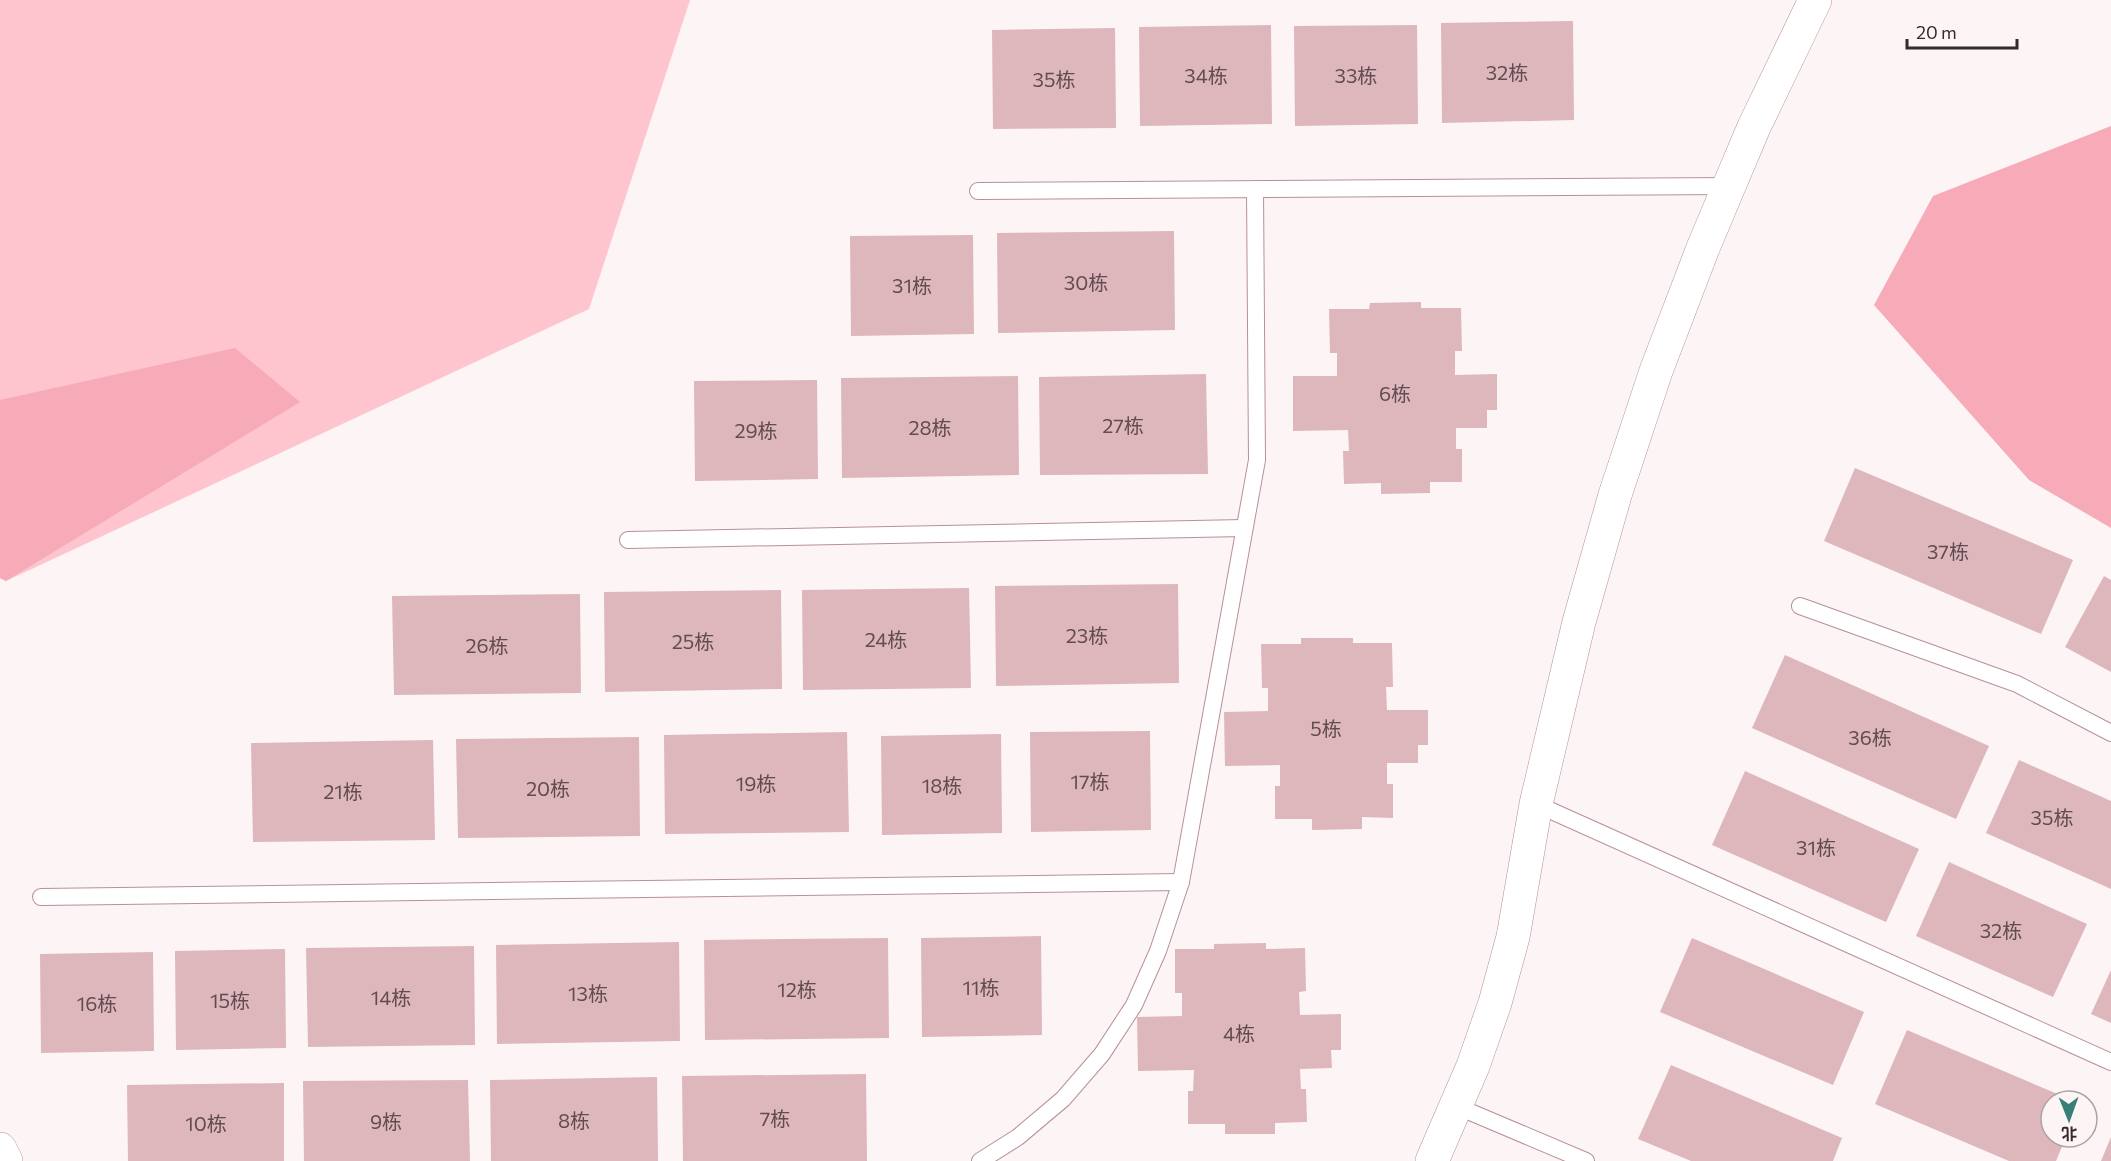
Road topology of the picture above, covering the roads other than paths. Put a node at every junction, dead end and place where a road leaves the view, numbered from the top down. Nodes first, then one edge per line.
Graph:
1 (1815, 0) edge
2 (1729, 186) junction
3 (1255, 189) junction
4 (978, 191) dead end
5 (1244, 528) junction
6 (628, 540) dead end
7 (1800, 606) dead end
8 (2111, 732) edge
9 (1536, 804) junction
10 (1181, 882) junction
11 (41, 897) dead end
12 (2111, 1062) edge
13 (1456, 1106) junction
14 (0, 1149) edge
15 (6, 1161) edge
16 (980, 1161) edge
17 (1432, 1161) edge
18 (1586, 1161) edge

1 - 2 street
2 - 3 lane
2 - 9 street
3 - 4 lane
3 - 5 lane
5 - 6 lane
5 - 10 lane
7 - 8 lane
9 - 12 lane
9 - 13 street
10 - 11 lane
10 - 16 lane
13 - 17 street
13 - 18 lane
14 - 15 street

